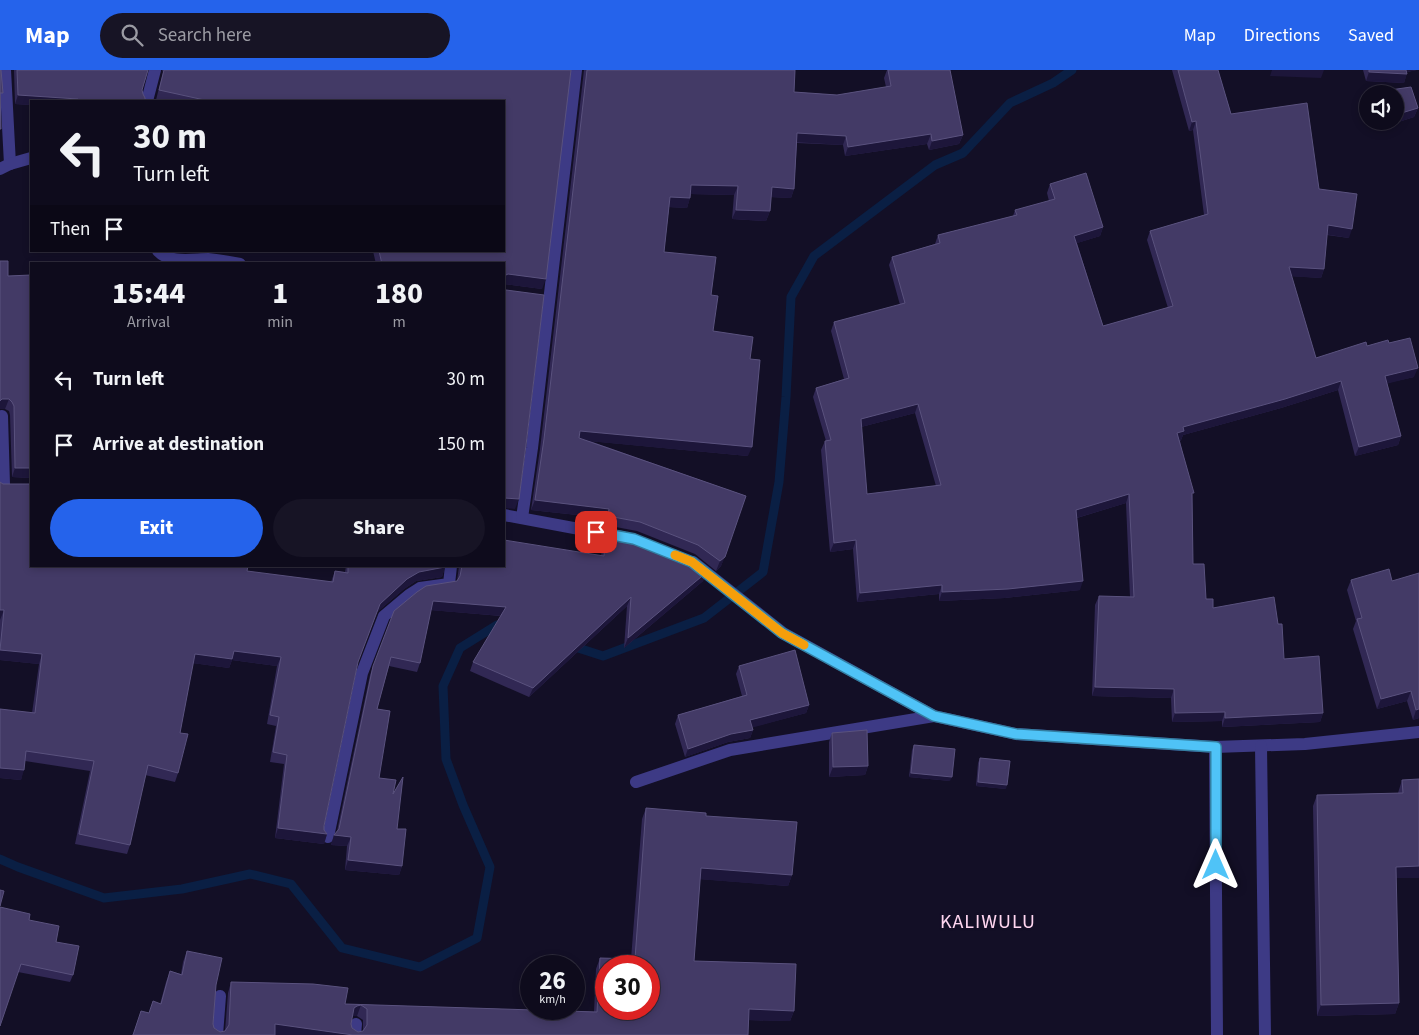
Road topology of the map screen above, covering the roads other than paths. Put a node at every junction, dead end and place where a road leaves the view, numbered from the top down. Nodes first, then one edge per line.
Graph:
1 (5, 70) edge
2 (155, 70) edge
3 (576, 70) edge
4 (147, 100) edge
5 (30, 158) edge
6 (5, 166) edge
7 (159, 252) edge
8 (228, 262) edge
9 (2, 416) edge
10 (6, 485) edge
11 (505, 515) edge
12 (522, 518) junction
13 (634, 539) edge
14 (688, 560) edge
15 (451, 567) edge
16 (934, 716) junction
17 (1419, 732) edge
18 (1261, 746) junction
19 (1216, 747) junction
20 (636, 782) dead end
21 (328, 837) dead end
22 (220, 996) dead end
23 (217, 1035) edge
24 (1218, 1035) edge
25 (1265, 1035) edge

1 - 6 street
2 - 4 street
3 - 12 street
5 - 6 street
7 - 8 street
9 - 10 street
11 - 12 street
12 - 13 street
14 - 16 street
15 - 21 street
16 - 19 street
16 - 20 street
17 - 18 street
18 - 19 street
18 - 25 street
19 - 24 street
22 - 23 street

